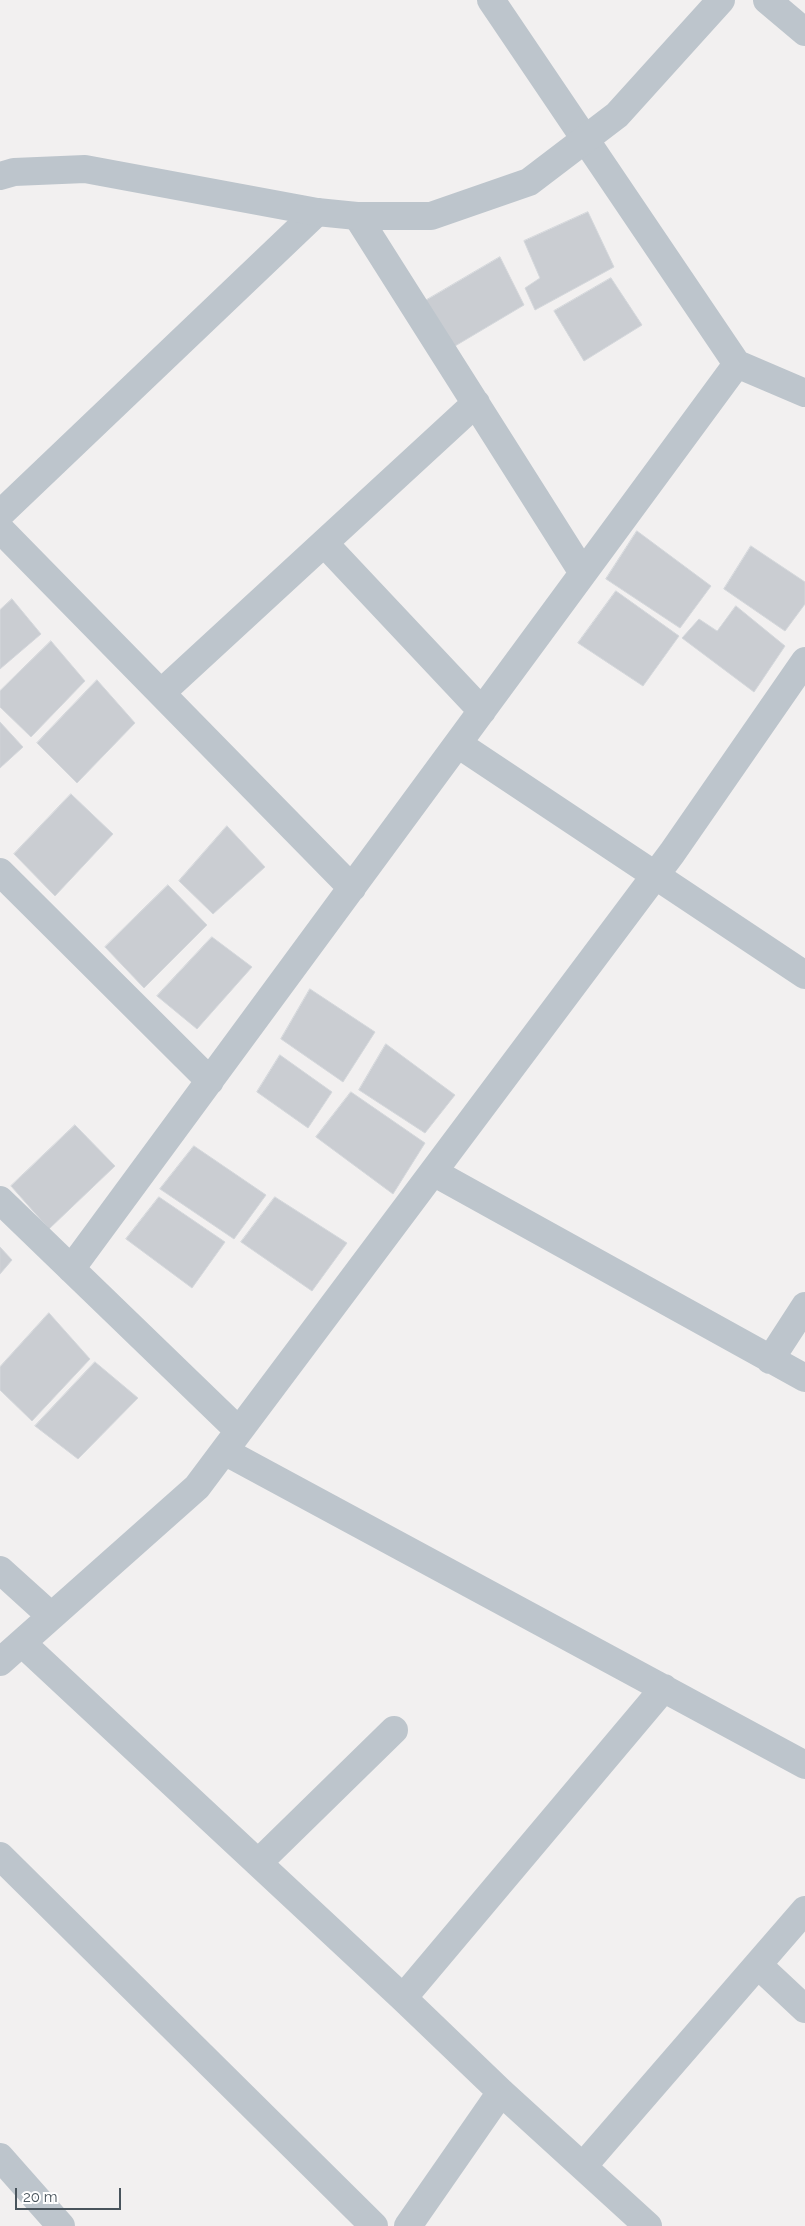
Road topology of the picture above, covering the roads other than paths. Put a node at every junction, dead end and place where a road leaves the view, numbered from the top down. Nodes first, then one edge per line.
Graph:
1 (491, 0) edge
2 (721, 0) edge
3 (767, 0) edge
4 (805, 32) edge
5 (585, 140) junction
6 (0, 176) edge
7 (317, 212) junction
8 (358, 216) junction
9 (737, 364) junction
10 (805, 393) edge
11 (476, 404) junction
12 (0, 514) edge
13 (0, 529) edge
14 (324, 544) junction
15 (584, 573) junction
16 (805, 661) edge
17 (161, 693) junction
18 (482, 711) junction
19 (458, 744) junction
20 (0, 872) edge
21 (655, 877) junction
22 (352, 888) junction
23 (805, 975) edge
24 (210, 1082) junction
25 (433, 1172) junction
26 (0, 1200) edge
27 (72, 1269) junction
28 (805, 1306) edge
29 (770, 1360) junction
30 (805, 1378) edge
31 (232, 1441) junction
32 (0, 1570) edge
33 (51, 1616) junction
34 (22, 1643) junction
35 (0, 1662) edge
36 (664, 1688) junction
37 (394, 1730) dead end
38 (805, 1765) edge
39 (0, 1856) edge
40 (258, 1863) junction
41 (805, 1910) edge
42 (758, 1965) junction
43 (403, 1998) junction
44 (805, 2009) edge
45 (501, 2092) junction
46 (0, 2157) edge
47 (584, 2166) junction
48 (61, 2226) edge
49 (374, 2226) edge
50 (408, 2226) edge
51 (648, 2226) edge

1 - 5 street
2 - 5 street
3 - 4 street
5 - 8 street
5 - 9 street
6 - 7 street
7 - 8 street
7 - 12 street
8 - 11 street
9 - 10 street
9 - 15 street
11 - 14 street
11 - 15 street
13 - 17 street
14 - 17 street
14 - 18 street
15 - 18 street
16 - 21 street
17 - 22 street
18 - 19 street
19 - 21 street
19 - 22 street
20 - 24 street
21 - 23 street
21 - 25 street
22 - 24 street
24 - 27 street
25 - 29 street
25 - 31 street
26 - 27 street
27 - 31 street
28 - 29 street
29 - 30 street
31 - 33 street
31 - 36 street
32 - 33 street
33 - 34 street
34 - 35 street
34 - 40 street
36 - 38 street
36 - 43 street
37 - 40 street
39 - 49 street
40 - 43 street
41 - 42 street
42 - 44 street
42 - 47 street
43 - 45 street
45 - 47 street
45 - 50 street
46 - 48 street
47 - 51 street

